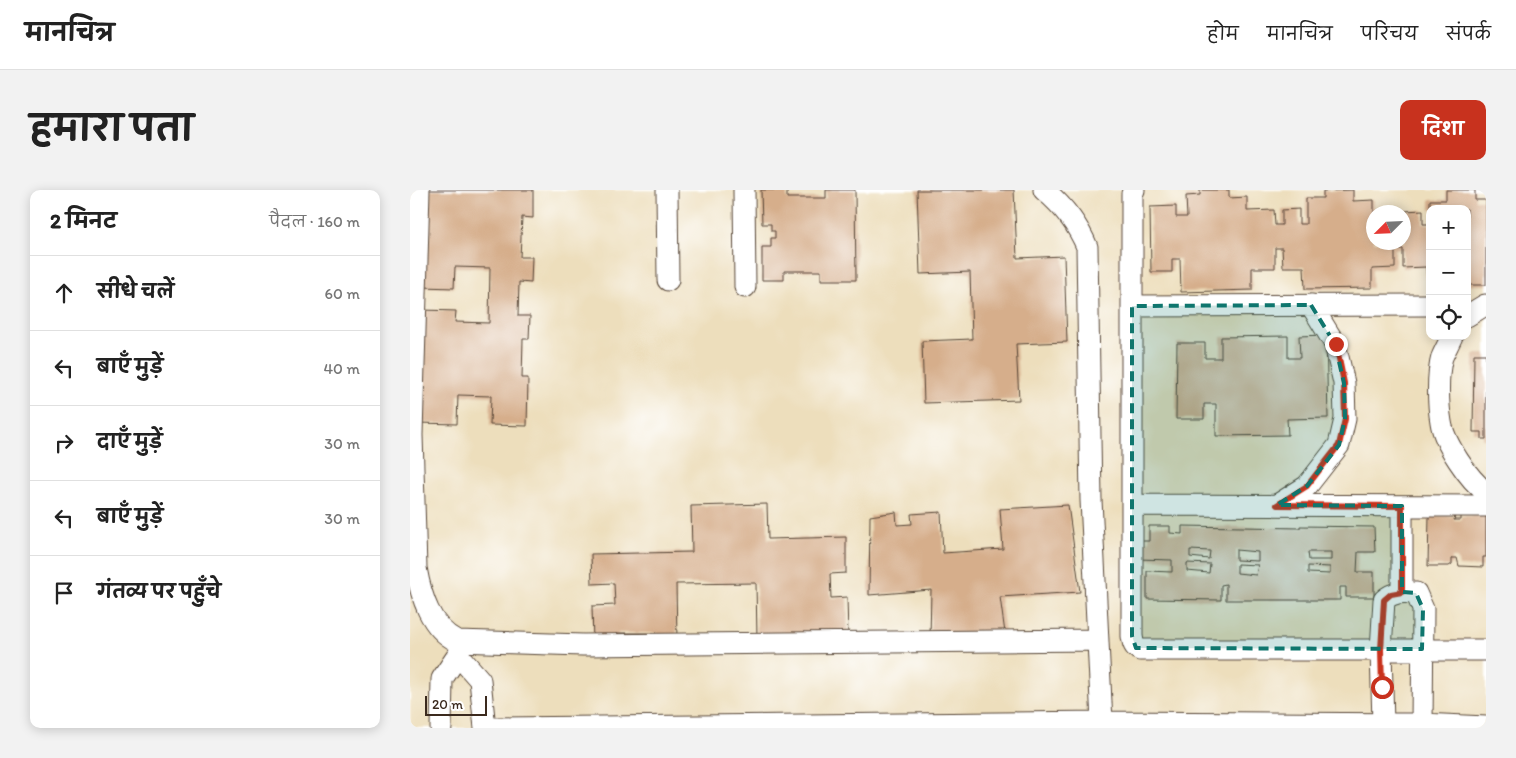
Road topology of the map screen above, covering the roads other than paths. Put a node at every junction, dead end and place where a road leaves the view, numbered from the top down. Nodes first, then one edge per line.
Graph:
1 (419, 190) edge
2 (667, 190) edge
3 (744, 190) edge
4 (1044, 190) edge
5 (1134, 190) edge
6 (668, 280) dead end
7 (745, 287) dead end
8 (1311, 305) junction
9 (1426, 305) edge
10 (1471, 305) edge
11 (1486, 305) edge
12 (1132, 306) junction
13 (1471, 314) edge
14 (1450, 340) edge
15 (1486, 492) edge
16 (1132, 504) junction
17 (1277, 505) junction
18 (1402, 506) junction
19 (1486, 506) edge
20 (1402, 592) junction
21 (419, 608) edge
22 (1098, 640) junction
23 (457, 648) junction
24 (1381, 650) junction
25 (1422, 650) junction
26 (1486, 650) edge
27 (1102, 722) junction
28 (1383, 724) junction
29 (1422, 724) junction
30 (1486, 727) edge
31 (441, 728) edge
32 (485, 728) edge
33 (495, 728) edge

1 - 21 street
2 - 6 street
3 - 7 street
4 - 22 street
5 - 12 street
8 - 9 street
8 - 12 street
8 - 17 street
10 - 11 street
11 - 13 street
12 - 16 street
14 - 15 street
16 - 17 street
16 - 24 street
17 - 18 street
18 - 19 street
18 - 20 street
20 - 24 street
20 - 25 street
21 - 23 street
22 - 23 street
22 - 27 street
23 - 31 street
23 - 32 street
24 - 25 street
24 - 28 street
25 - 26 street
25 - 29 street
27 - 28 street
27 - 33 street
28 - 29 street
29 - 30 street

